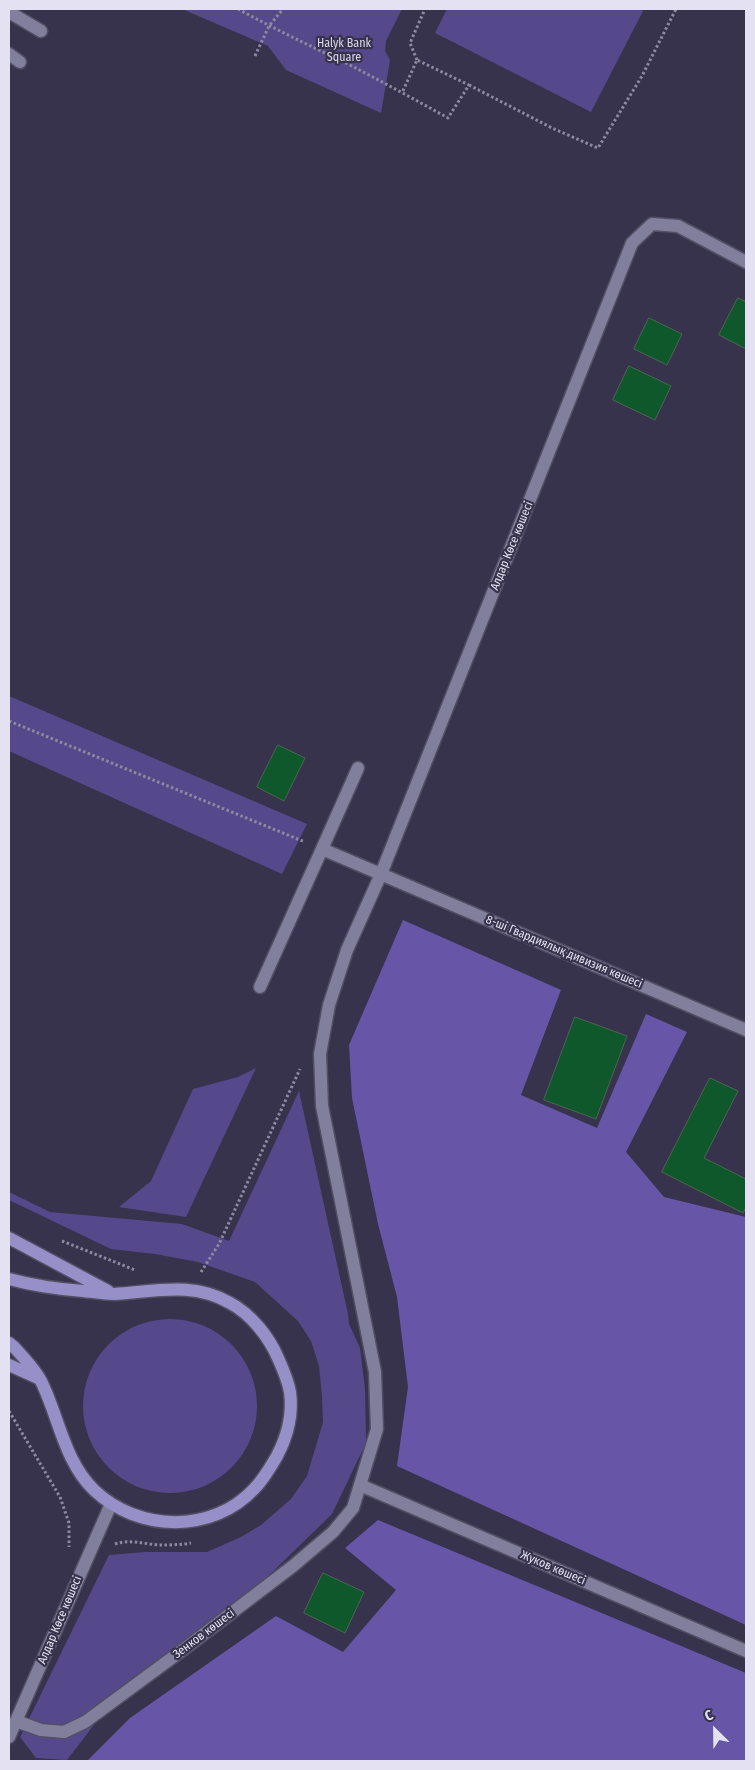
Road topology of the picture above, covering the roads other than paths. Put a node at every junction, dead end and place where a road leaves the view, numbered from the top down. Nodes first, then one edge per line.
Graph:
1 (9, 12) edge
2 (41, 31) dead end
3 (9, 54) edge
4 (20, 62) dead end
5 (746, 262) edge
6 (358, 768) dead end
7 (322, 850) junction
8 (381, 874) junction
9 (260, 987) dead end
10 (746, 1030) edge
11 (9, 1238) edge
12 (9, 1279) edge
13 (113, 1294) junction
14 (9, 1343) edge
15 (9, 1365) edge
16 (41, 1379) junction
17 (360, 1485) junction
18 (111, 1504) junction
19 (746, 1651) edge
20 (16, 1721) junction
21 (9, 1737) edge

1 - 2 street
3 - 4 street
5 - 8 street, Алдар Көсе көшесі
6 - 7 street
7 - 8 street, 8-ші Гвардиялық дивизия көшесі
7 - 9 street
8 - 10 street, 8-ші Гвардиялық дивизия көшесі
8 - 17 street, Алдар Көсе көшесі
11 - 13 main road
12 - 13 main road
13 - 18 main road
14 - 16 main road
15 - 16 main road
16 - 18 main road
17 - 19 street, Жуков көшесі
17 - 20 street, Зенков көшесі
18 - 20 street, Алдар Көсе көшесі
20 - 21 street, Алдар Көсе көшесі

